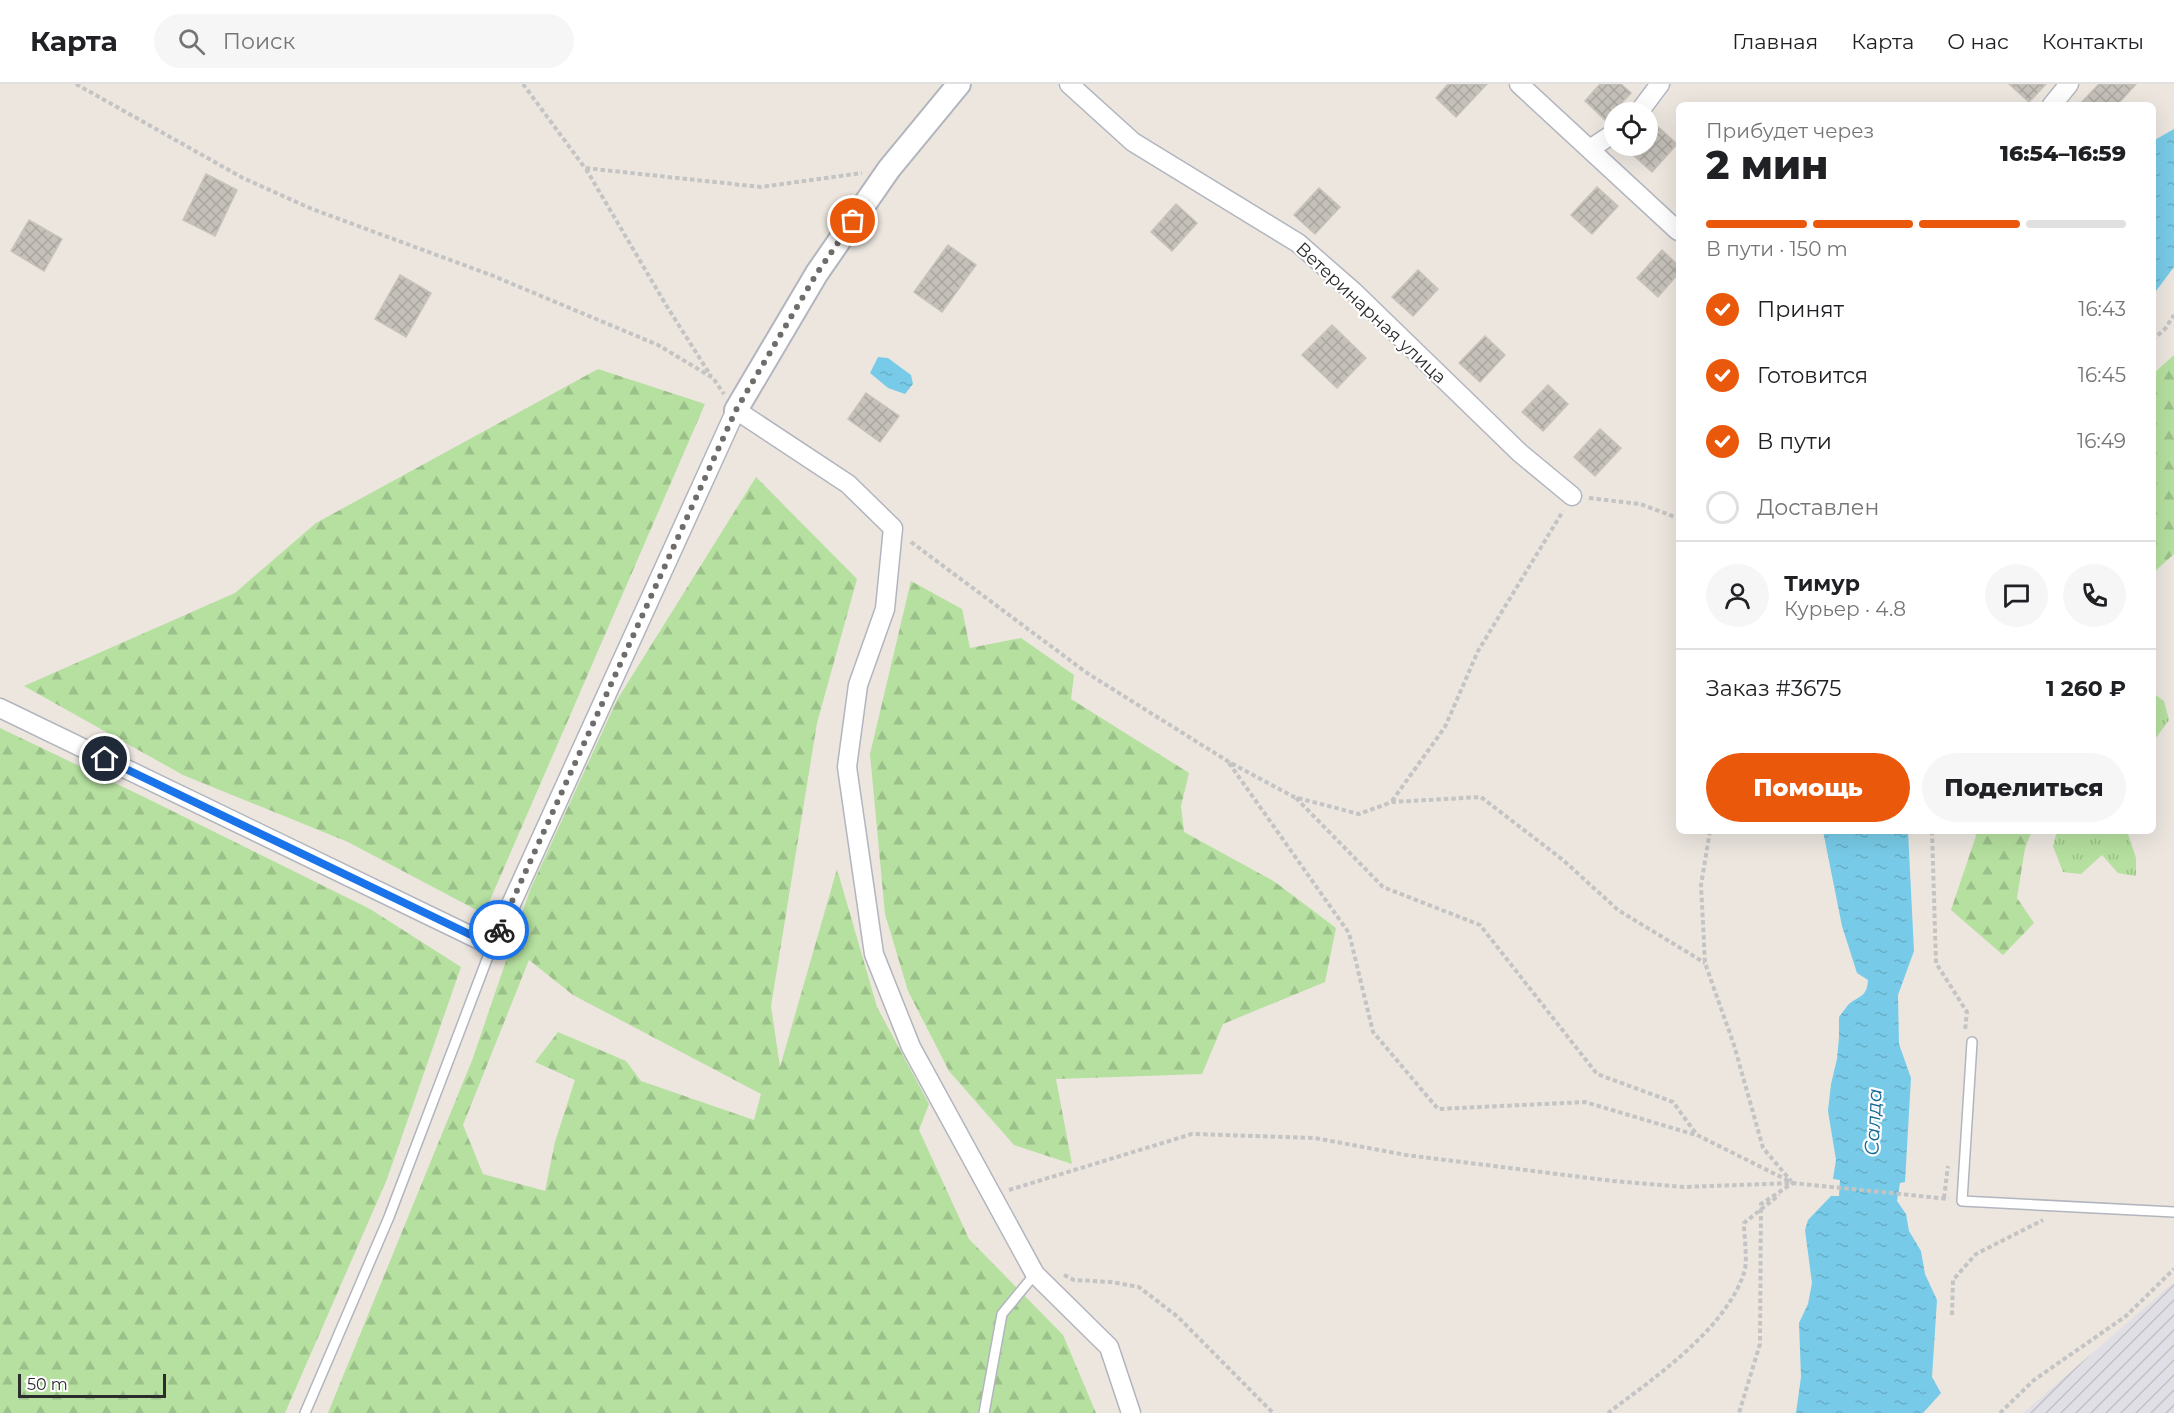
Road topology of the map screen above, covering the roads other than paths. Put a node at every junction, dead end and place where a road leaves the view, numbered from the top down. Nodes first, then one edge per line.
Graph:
1 (959, 84) edge
2 (1069, 84) edge
3 (1519, 84) edge
4 (1660, 84) edge
5 (2069, 84) edge
6 (1646, 102) edge
7 (2054, 102) edge
8 (1604, 140) edge
9 (1590, 149) junction
10 (1676, 229) edge
11 (736, 410) junction
12 (1572, 496) road end
13 (0, 708) edge
14 (492, 945) junction
15 (1972, 1042) dead end
16 (2174, 1212) edge
17 (1031, 1267) junction
18 (305, 1413) edge
19 (984, 1413) edge
20 (1131, 1413) edge

1 - 11 street
2 - 12 street, Ветеринарная улица
3 - 9 street
4 - 6 street
5 - 7 street
8 - 9 street
9 - 10 street
11 - 14 street
11 - 17 street
13 - 14 street
14 - 18 lane
15 - 16 lane
17 - 19 lane
17 - 20 street

